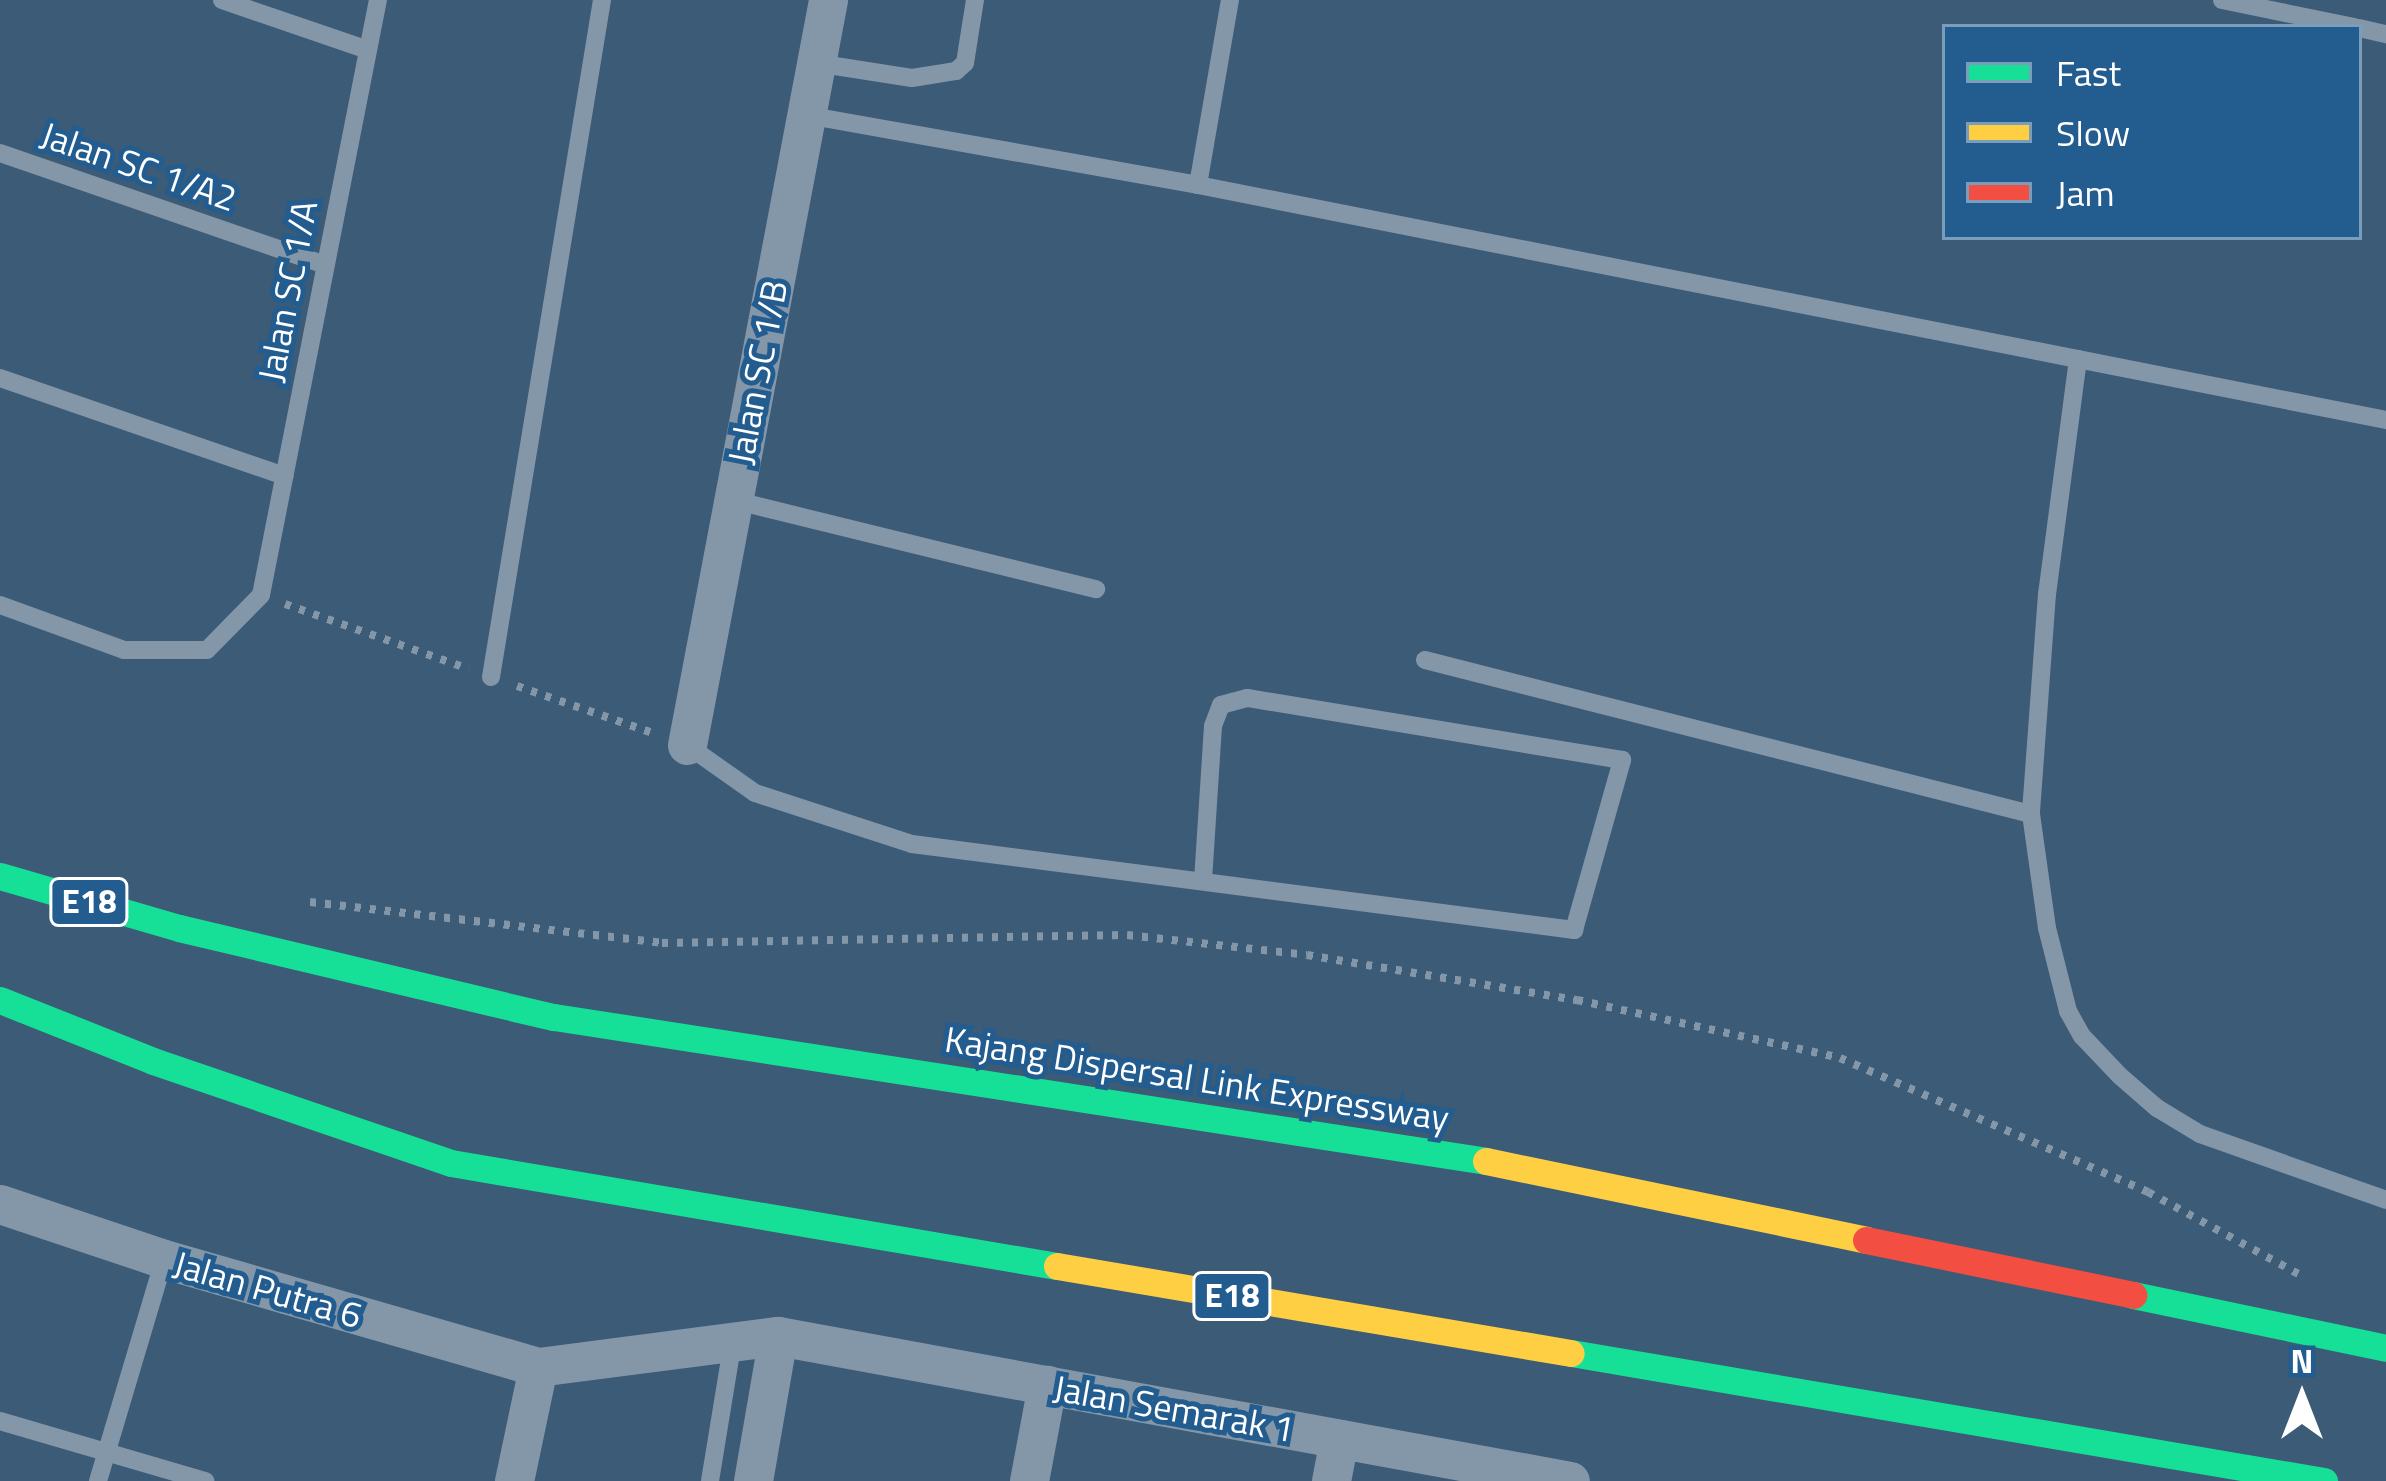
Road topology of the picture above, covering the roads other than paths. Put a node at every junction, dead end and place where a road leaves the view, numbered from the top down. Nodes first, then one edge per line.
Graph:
1 (222, 0) edge
2 (378, 0) edge
3 (602, 0) edge
4 (828, 0) edge
5 (975, 0) edge
6 (1230, 0) edge
7 (2222, 0) edge
8 (2337, 24) edge
9 (368, 50) junction
10 (815, 63) junction
11 (806, 115) junction
12 (0, 153) edge
13 (1198, 185) junction
14 (326, 265) junction
15 (2078, 358) junction
16 (0, 378) edge
17 (2386, 420) edge
18 (285, 476) junction
19 (733, 500) junction
20 (1096, 589) dead end
21 (0, 605) edge
22 (1425, 660) dead end
23 (491, 677) dead end
24 (687, 745) joint
25 (2031, 814) junction
26 (0, 876) edge
27 (1203, 881) junction
28 (0, 1000) edge
29 (2386, 1200) edge
30 (0, 1204) edge
31 (164, 1259) junction
32 (778, 1336) junction
33 (733, 1342) junction
34 (2386, 1348) edge
35 (538, 1367) junction
36 (1048, 1385) junction
37 (0, 1421) edge
38 (1339, 1438) junction
39 (106, 1453) junction
40 (98, 1481) edge
41 (206, 1481) edge
42 (514, 1481) edge
43 (710, 1481) edge
44 (753, 1481) edge
45 (1029, 1481) edge
46 (1331, 1481) edge
47 (1570, 1481) edge
48 (2324, 1481) edge

1 - 9 lane
2 - 9 lane, Jalan SC 1/A
3 - 23 lane
4 - 10 street, Jalan SC 1/B
5 - 10 lane
6 - 13 lane
7 - 8 lane
9 - 14 lane, Jalan SC 1/A
10 - 11 street, Jalan SC 1/B
11 - 13 lane
11 - 19 street, Jalan SC 1/B
12 - 14 lane, Jalan SC 1/A2
13 - 15 lane
14 - 18 lane, Jalan SC 1/A
15 - 17 lane
15 - 25 lane
16 - 18 lane
18 - 21 lane, Jalan SC 1/A
19 - 20 lane
19 - 24 street, Jalan SC 1/B
22 - 25 lane
24 - 27 lane
25 - 29 lane
26 - 34 highway, Kajang Dispersal Link Expressway / E18
27 - 27 lane
28 - 48 highway, E18
30 - 31 street, Jalan Putra 6
31 - 35 street, Jalan Putra 6
31 - 39 lane
32 - 33 street, Jalan Semarak 1
32 - 36 street, Jalan Semarak 1
32 - 44 street
33 - 35 street, Jalan Semarak 1
33 - 43 lane
35 - 42 street
36 - 38 street, Jalan Semarak 1
36 - 45 street
37 - 39 lane
38 - 46 street
38 - 47 street, Jalan Semarak 1
39 - 40 lane
39 - 41 lane

